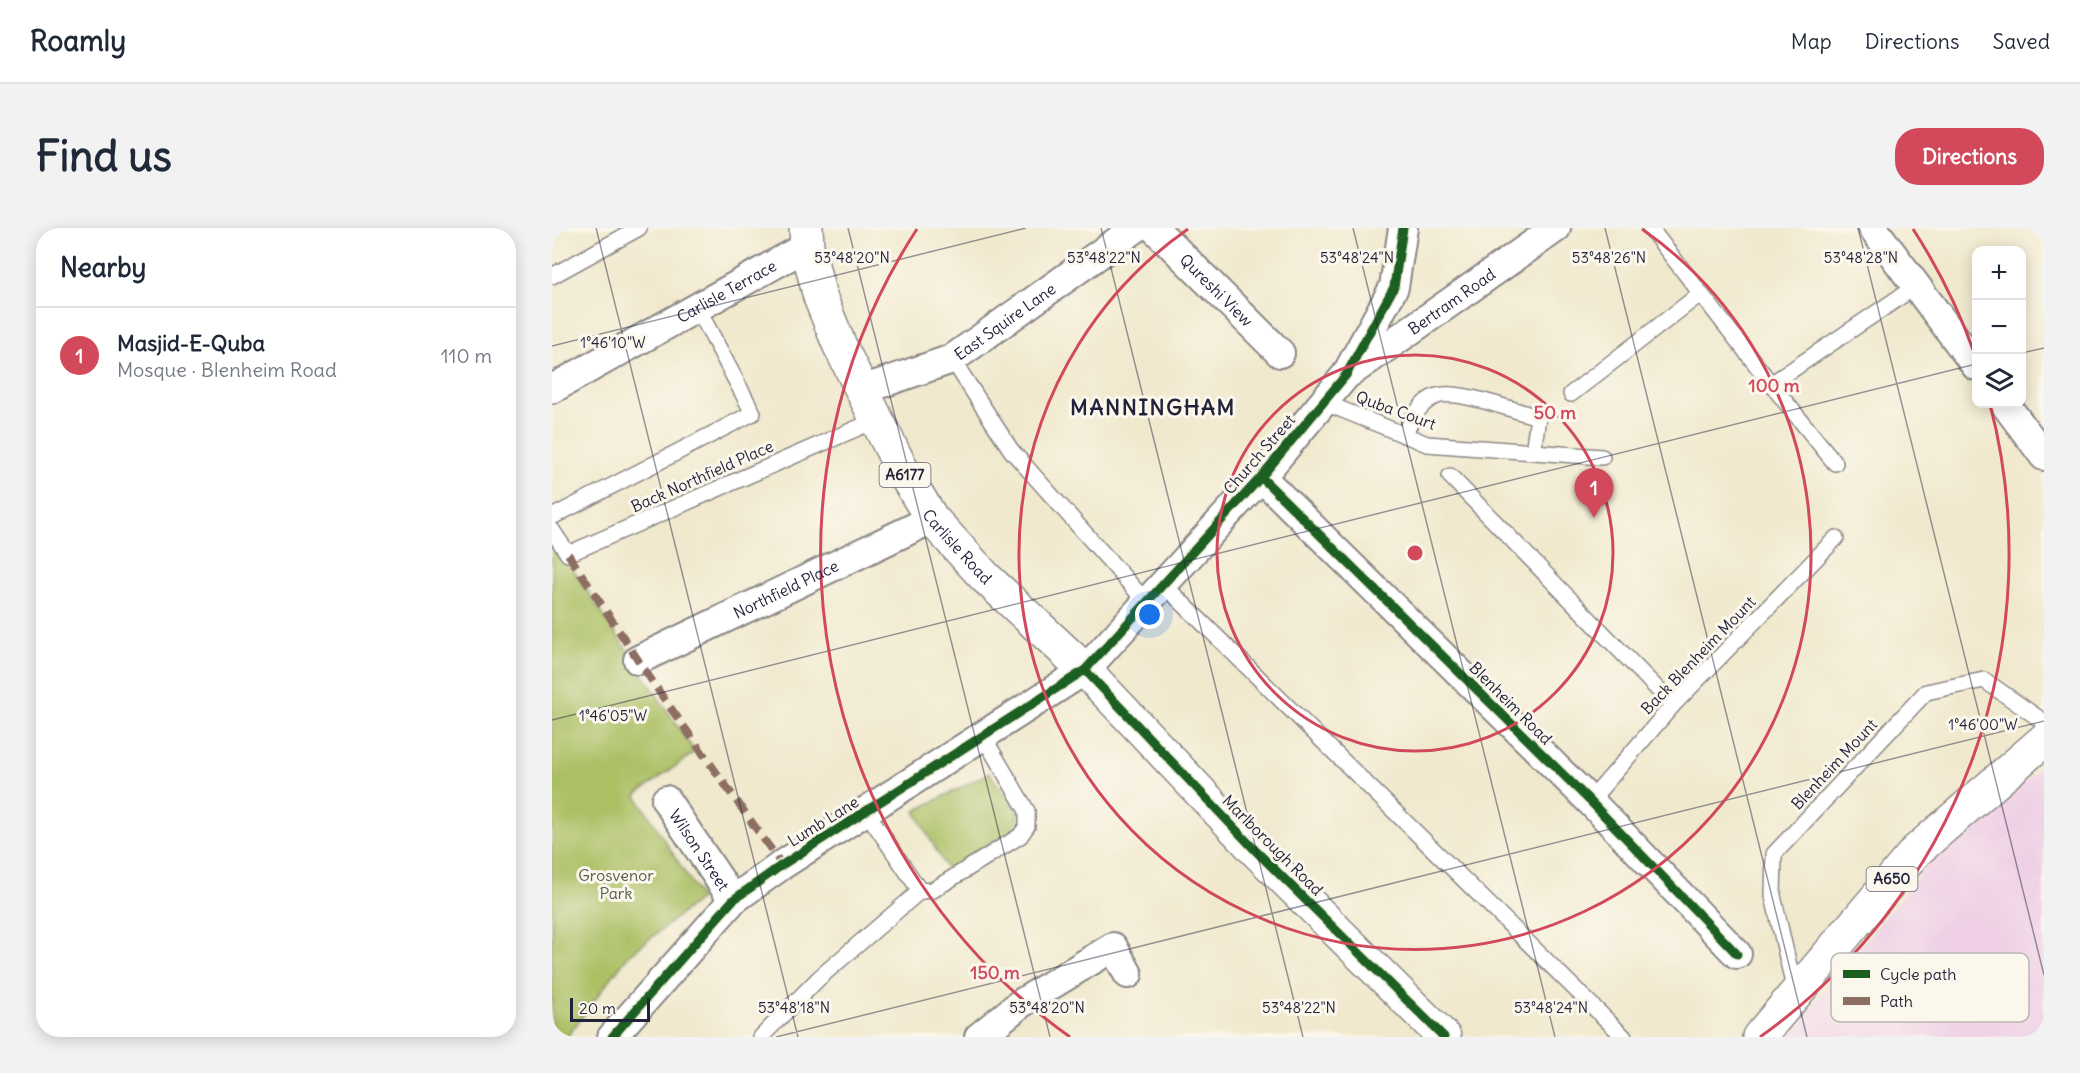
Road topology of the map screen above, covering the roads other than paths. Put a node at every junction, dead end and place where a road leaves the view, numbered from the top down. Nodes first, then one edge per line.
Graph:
1 (639, 228) edge
2 (1136, 228) edge
3 (1154, 228) edge
4 (1403, 228) edge
5 (1556, 228) edge
6 (1650, 228) edge
7 (1873, 228) edge
8 (807, 237) edge
9 (552, 276) edge
10 (1916, 286) junction
11 (1700, 294) junction
12 (697, 307) junction
13 (1280, 353) dead end
14 (952, 359) junction
15 (1972, 359) edge
16 (1346, 375) junction
17 (1771, 384) junction
18 (552, 389) edge
19 (862, 390) junction
20 (1571, 394) dead end
21 (1323, 402) junction
22 (2008, 408) edge
23 (876, 420) junction
24 (1404, 435) junction
25 (1533, 452) junction
26 (2044, 456) edge
27 (1602, 457) dead end
28 (1835, 463) dead end
29 (1450, 476) dead end
30 (1261, 477) junction
31 (552, 517) edge
32 (932, 519) junction
33 (552, 530) edge
34 (1836, 538) dead end
35 (1155, 593) junction
36 (638, 660) dead end
37 (1085, 670) junction
38 (1673, 705) junction
39 (2044, 722) edge
40 (983, 735) junction
41 (2044, 740) edge
42 (666, 800) dead end
43 (1590, 801) junction
44 (866, 811) junction
45 (920, 891) junction
46 (733, 900) junction
47 (1737, 954) dead end
48 (1128, 975) dead end
49 (1795, 993) junction
50 (612, 1037) edge
51 (761, 1037) edge
52 (979, 1037) edge
53 (1444, 1037) edge
54 (1624, 1037) edge
55 (1759, 1037) edge

1 - 9 lane
2 - 14 street, East Squire Lane
3 - 13 street, Qureshi View
4 - 16 street, Church Street
5 - 16 street, Bertram Road
6 - 11 lane
7 - 10 street
8 - 12 street, Carlisle Terrace
8 - 19 main road, Carlisle Road / A6177
10 - 15 street
10 - 17 lane
11 - 17 lane
11 - 20 lane
12 - 18 street, Carlisle Terrace
12 - 31 lane
14 - 19 street, East Squire Lane
14 - 35 lane
16 - 21 street, Church Street
17 - 28 lane
19 - 23 main road, Carlisle Road / A6177
21 - 24 lane, Quba Court
21 - 30 street, Church Street
22 - 26 street
23 - 32 main road, Carlisle Road / A6177
23 - 33 lane, Back Northfield Place
24 - 25 lane, Quba Court
24 - 25 lane
25 - 27 lane, Quba Court
29 - 38 lane
30 - 35 street, Church Street
30 - 43 street, Blenheim Road
32 - 36 street, Northfield Place
32 - 37 main road, Carlisle Road / A6177
34 - 38 lane, Back Blenheim Mount
35 - 37 street, Church Street
35 - 54 lane
37 - 40 street, Lumb Lane
37 - 53 main road, Marlborough Road / A6177
38 - 43 lane, Back Blenheim Mount
39 - 49 lane, Blenheim Mount
40 - 44 street, Lumb Lane
40 - 45 lane
41 - 49 main road, A650
42 - 46 street, Wilson Street
43 - 47 street, Blenheim Road
44 - 45 lane
44 - 46 street, Lumb Lane
45 - 51 lane
46 - 50 street, Lumb Lane
48 - 52 street
49 - 55 main road, A650

